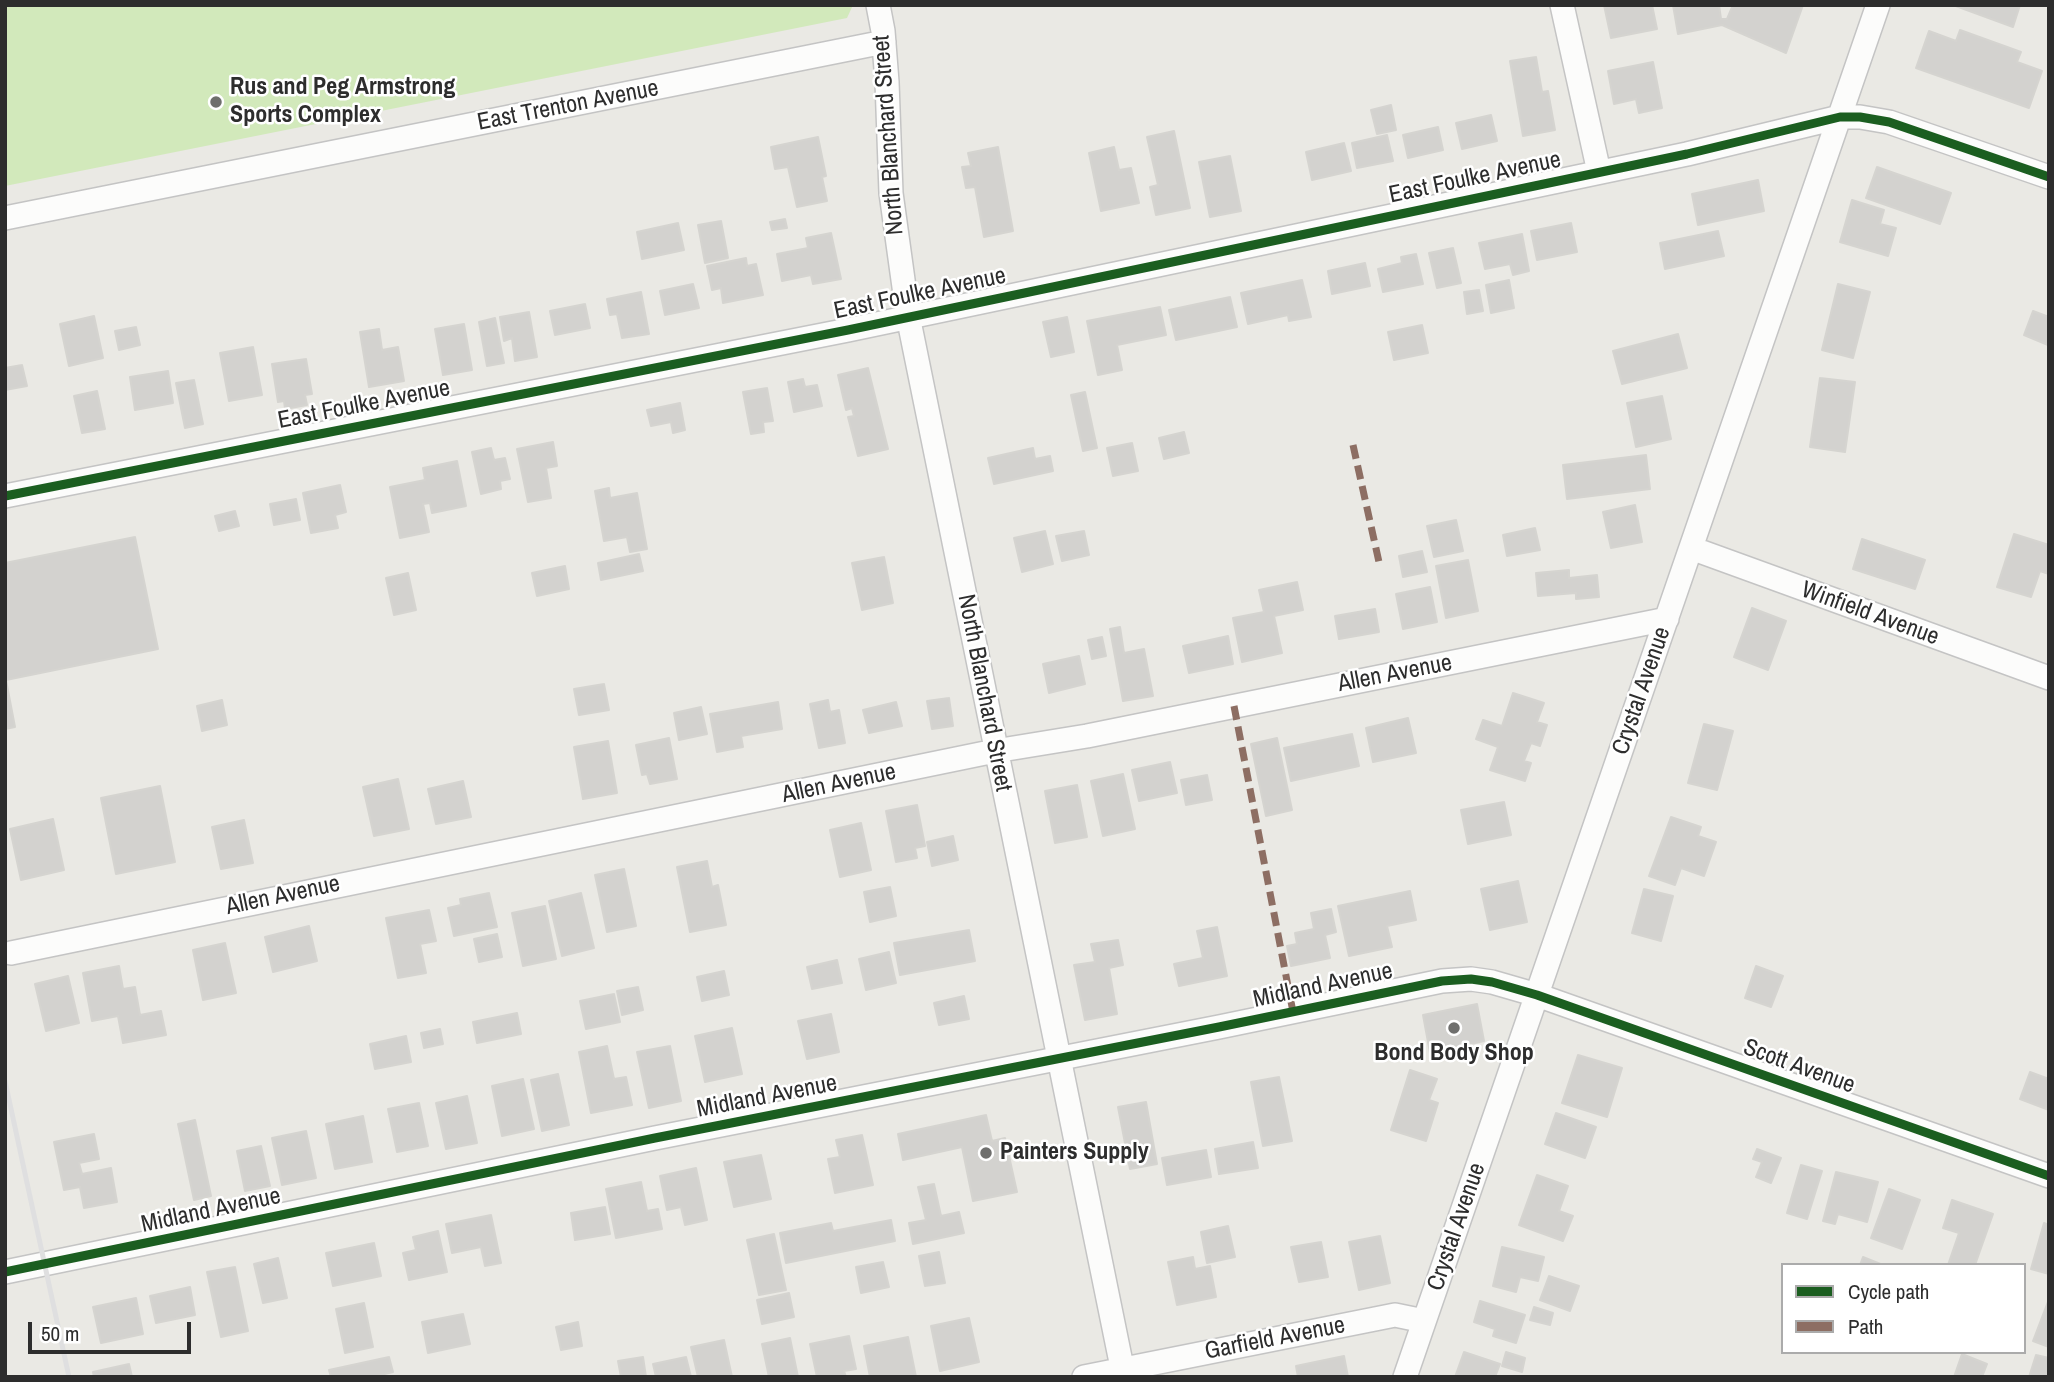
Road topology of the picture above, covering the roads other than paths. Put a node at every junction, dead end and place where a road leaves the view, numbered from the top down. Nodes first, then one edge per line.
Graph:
1 (878, 5) edge
2 (1562, 5) edge
3 (1878, 5) edge
4 (884, 42) junction
5 (1840, 117) junction
6 (1599, 172) junction
7 (2049, 177) edge
8 (5, 218) edge
9 (908, 316) junction
10 (5, 496) edge
11 (1691, 548) junction
12 (1667, 619) junction
13 (2049, 678) edge
14 (995, 751) junction
15 (11, 953) dead end
16 (1537, 995) junction
17 (1058, 1058) junction
18 (2049, 1176) edge
19 (5, 1272) edge
20 (1424, 1321) junction
21 (1123, 1373) edge
22 (1084, 1377) edge
23 (1405, 1377) edge

1 - 4 street, North Blanchard Street
2 - 6 street
3 - 5 street, Crystal Avenue
4 - 8 street, East Trenton Avenue
4 - 9 street, North Blanchard Street
5 - 6 street, East Foulke Avenue
5 - 7 street, East Foulke Avenue
5 - 11 street, Crystal Avenue
6 - 9 street, East Foulke Avenue
9 - 10 street, East Foulke Avenue
9 - 14 street, North Blanchard Street
11 - 12 street, Crystal Avenue
11 - 13 street, Winfield Avenue
12 - 14 street, Allen Avenue
12 - 16 street, Crystal Avenue
14 - 15 street, Allen Avenue
14 - 17 street, North Blanchard Street
16 - 17 street, Midland Avenue
16 - 18 street, Scott Avenue
16 - 20 street, Crystal Avenue
17 - 19 street, Midland Avenue
17 - 21 street, North Blanchard Street
20 - 21 street, Garfield Avenue
20 - 23 street, Crystal Avenue
21 - 22 street, Garfield Avenue

